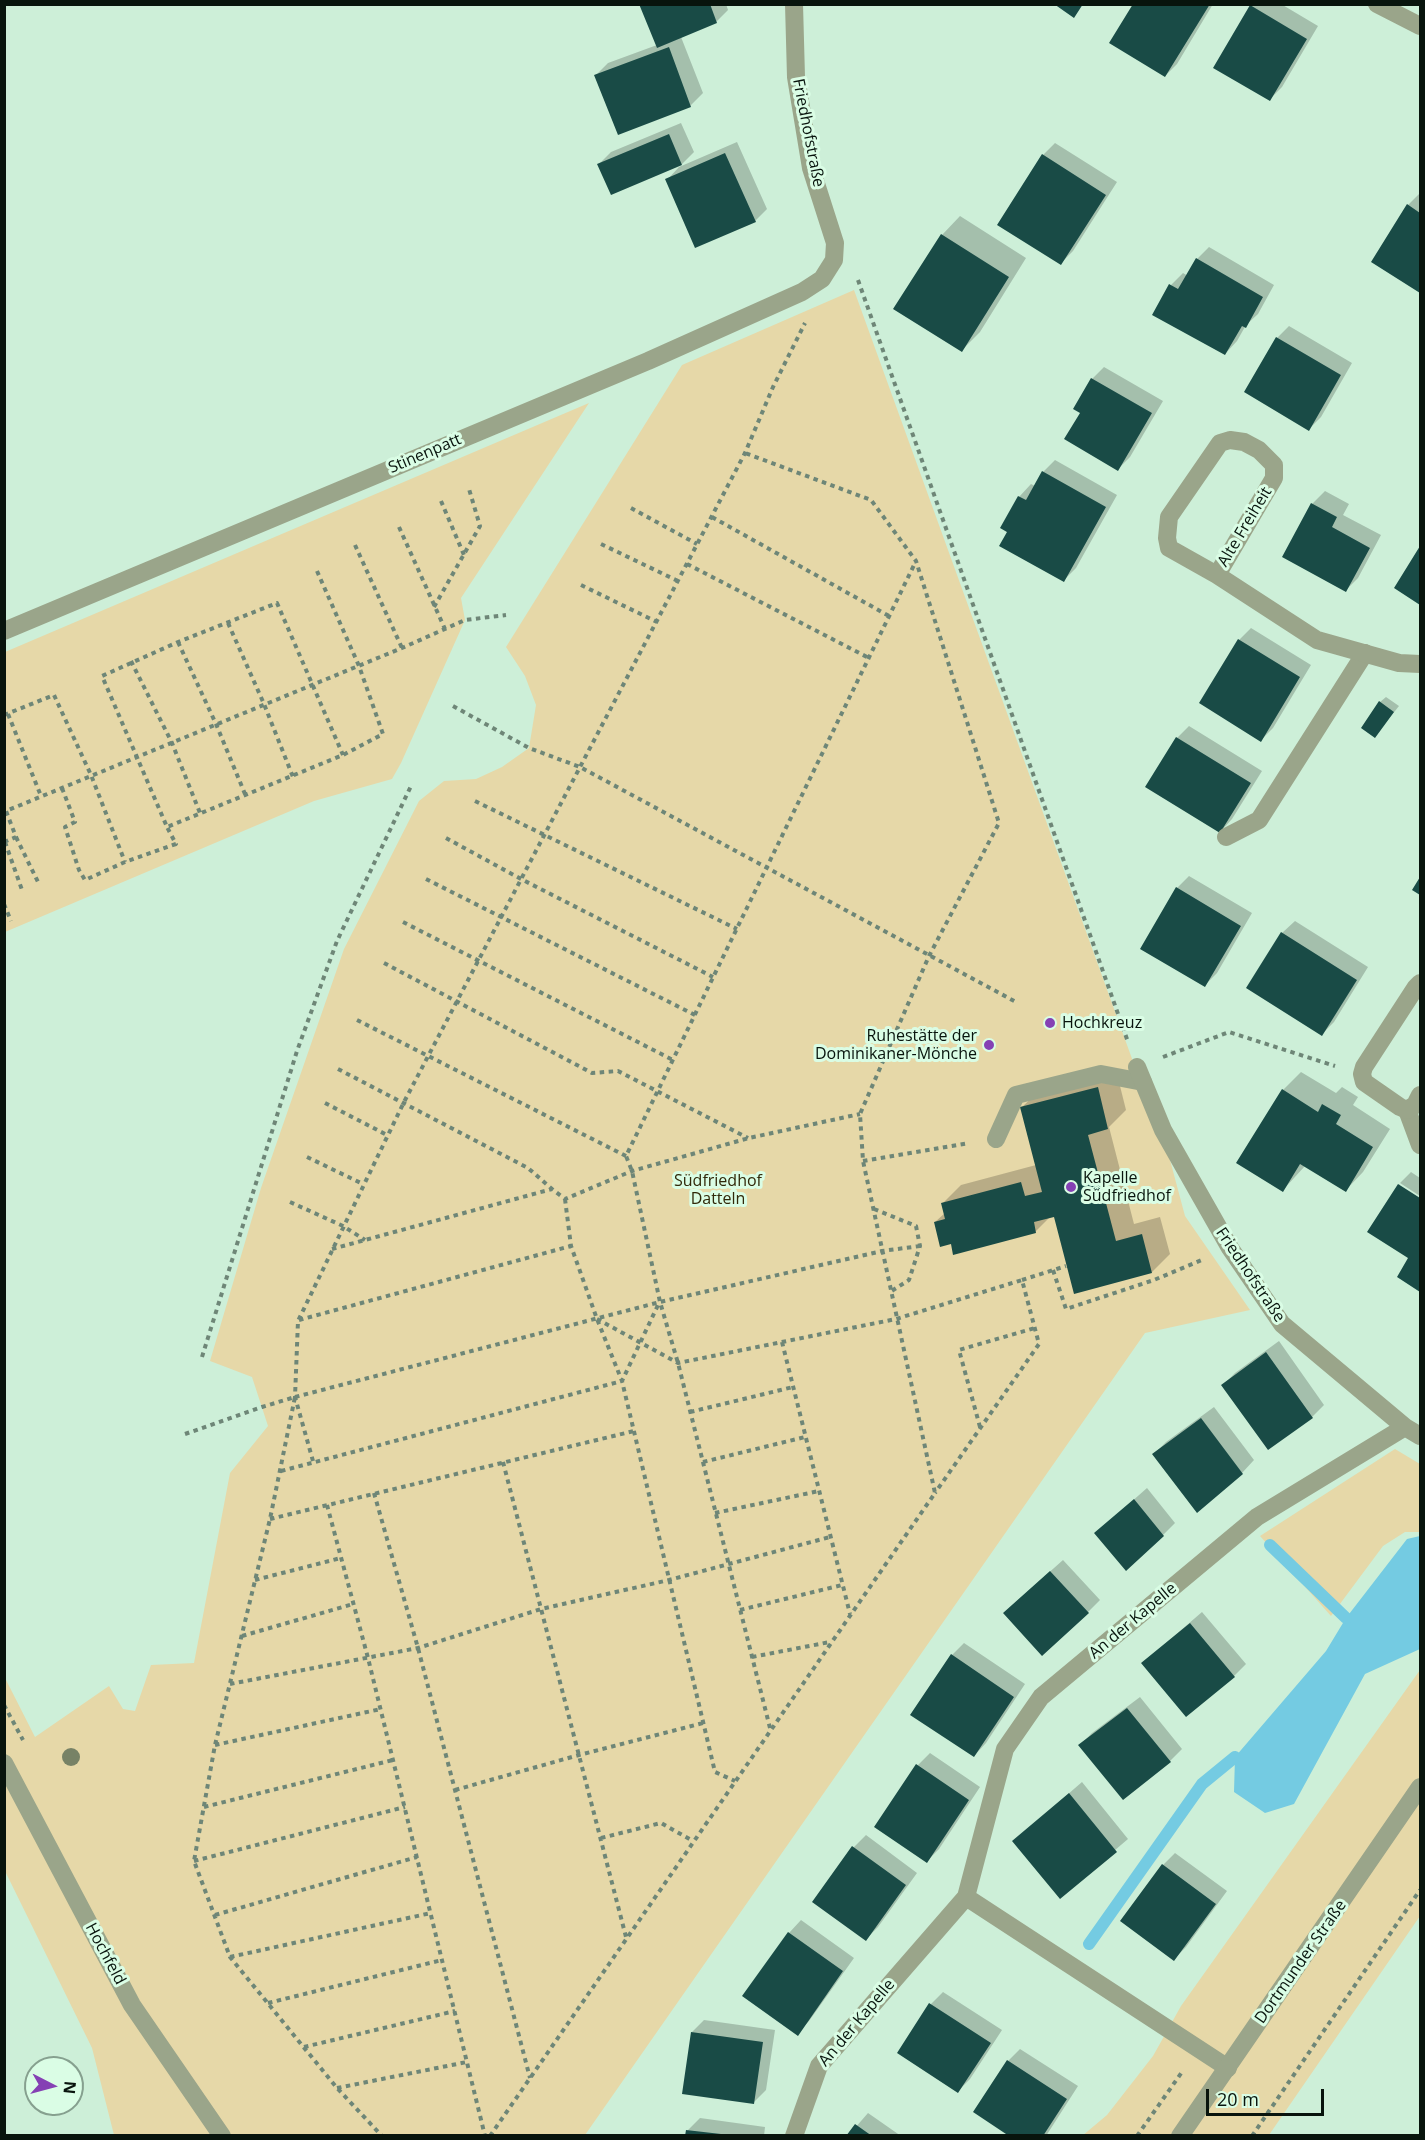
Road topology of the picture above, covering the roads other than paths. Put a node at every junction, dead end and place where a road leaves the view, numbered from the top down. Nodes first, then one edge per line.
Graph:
1 (794, 4) edge
2 (1377, 4) edge
3 (1420, 26) edge
4 (834, 260) joint
5 (1217, 575) junction
6 (4, 631) edge
7 (1365, 653) junction
8 (1420, 664) edge
9 (1226, 837) dead end
10 (1420, 983) edge
11 (1420, 1095) edge
12 (1407, 1110) junction
13 (996, 1139) road end
14 (1420, 1145) edge
15 (1413, 1432) edge
16 (4, 1763) edge
17 (1420, 1787) edge
18 (966, 1897) junction
19 (1228, 2068) junction
20 (222, 2136) edge
21 (794, 2136) edge
22 (1180, 2136) edge

1 - 4 street, Friedhofstraße
2 - 3 street
4 - 6 street, Stinenpatt
5 - 5 street, Alte Freiheit
5 - 7 street, Alte Freiheit
7 - 8 street, Alte Freiheit
7 - 9 street
10 - 12 street
11 - 12 street
12 - 14 street
13 - 15 street, Friedhofstraße
15 - 18 street, An der Kapelle
16 - 20 street, Hochfeld
17 - 19 street, Dortmunder Straße
18 - 19 street
18 - 21 street, An der Kapelle
19 - 22 street, Dortmunder Straße

